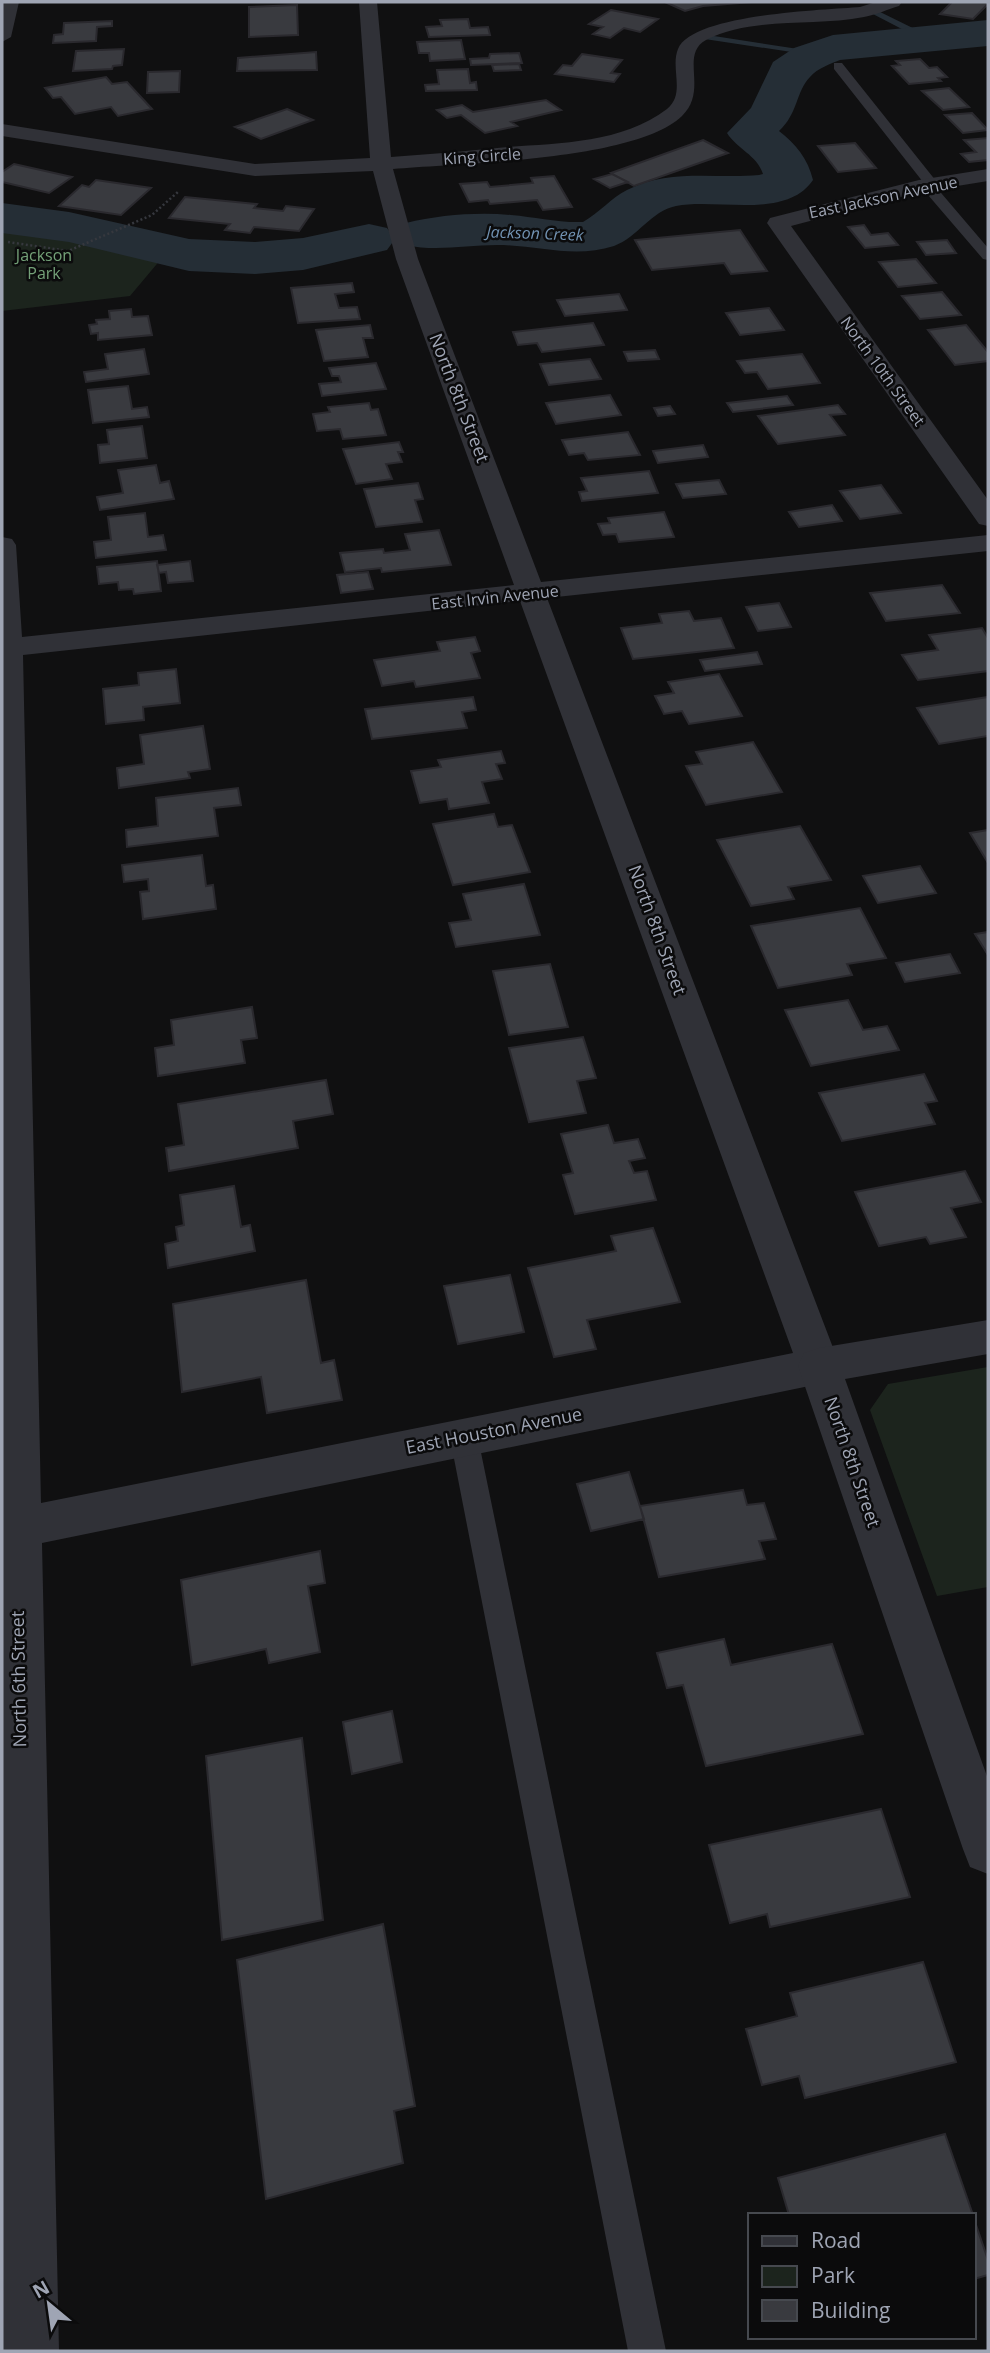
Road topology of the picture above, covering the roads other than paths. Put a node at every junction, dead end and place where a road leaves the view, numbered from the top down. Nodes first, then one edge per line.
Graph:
1 (10, 2) edge
2 (368, 2) edge
3 (894, 2) edge
4 (2, 37) edge
5 (838, 66) dead end
6 (2, 130) edge
7 (380, 164) junction
8 (988, 176) edge
9 (929, 185) junction
10 (778, 223) joint
11 (988, 256) edge
12 (988, 518) edge
13 (988, 543) edge
14 (2, 545) edge
15 (532, 593) junction
16 (5, 648) edge
17 (988, 1337) edge
18 (819, 1366) junction
19 (464, 1437) junction
20 (10, 1530) edge
21 (988, 1849) edge
22 (29, 2351) edge
23 (647, 2351) edge

1 - 4 street
2 - 7 street, North 8th Street
3 - 7 street, King Circle
5 - 9 lane
6 - 7 street, King Circle
7 - 15 street, North 8th Street
8 - 9 street, East Jackson Avenue
9 - 10 street, East Jackson Avenue
9 - 11 lane
10 - 12 street, North 10th Street
13 - 15 street, East Irvin Avenue
14 - 16 street, North 6th Street
15 - 16 street, East Irvin Avenue
15 - 18 street, North 8th Street
16 - 20 street, North 6th Street
17 - 18 street, East Houston Avenue
18 - 19 street, East Houston Avenue
18 - 21 street, North 8th Street
19 - 20 street, East Houston Avenue
19 - 23 lane
20 - 22 street, North 6th Street

